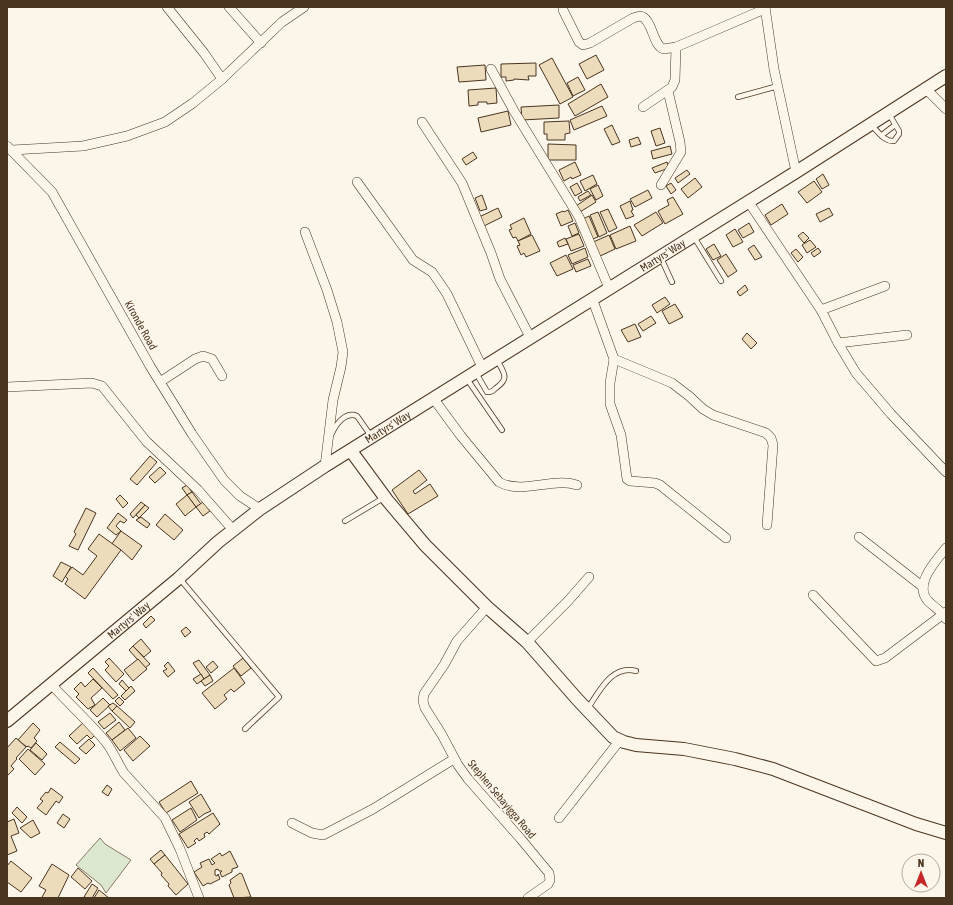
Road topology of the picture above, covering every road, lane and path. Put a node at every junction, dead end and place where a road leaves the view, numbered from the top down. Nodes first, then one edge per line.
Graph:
1 (167, 7) edge
2 (229, 7) edge
3 (304, 7) edge
4 (765, 8) edge
5 (563, 10) dead end
6 (290, 11) edge
7 (260, 43) junction
8 (676, 47) junction
9 (491, 69) dead end
10 (946, 76) edge
11 (222, 79) junction
12 (778, 86) junction
13 (925, 88) junction
14 (668, 91) junction
15 (738, 98) dead end
16 (643, 107) dead end
17 (946, 109) edge
18 (888, 112) junction
19 (422, 122) dead end
20 (870, 124) junction
21 (895, 125) junction
22 (882, 135) junction
23 (9, 148) edge
24 (796, 172) junction
25 (357, 182) dead end
26 (661, 185) dead end
27 (748, 201) junction
28 (305, 232) dead end
29 (693, 236) junction
30 (660, 256) junction
31 (721, 281) dead end
32 (672, 282) dead end
33 (885, 286) dead end
34 (609, 288) junction
35 (592, 298) junction
36 (821, 310) junction
37 (907, 335) dead end
38 (530, 337) junction
39 (838, 343) junction
40 (496, 358) junction
41 (614, 359) junction
42 (475, 372) junction
43 (222, 376) dead end
44 (160, 382) junction
45 (7, 387) edge
46 (433, 398) junction
47 (502, 430) dead end
48 (372, 437) junction
49 (329, 438) junction
50 (351, 451) junction
51 (325, 466) junction
52 (946, 472) edge
53 (576, 485) dead end
54 (385, 497) junction
55 (260, 509) junction
56 (345, 521) dead end
57 (767, 525) dead end
58 (234, 531) junction
59 (859, 537) dead end
60 (726, 538) dead end
61 (946, 548) edge
62 (589, 577) dead end
63 (179, 578) junction
64 (923, 587) junction
65 (813, 595) dead end
66 (487, 606) junction
67 (945, 615) edge
68 (527, 642) junction
69 (636, 671) dead end
70 (51, 684) junction
71 (587, 710) junction
72 (7, 721) edge
73 (245, 729) dead end
74 (620, 740) junction
75 (454, 759) junction
76 (559, 818) dead end
77 (292, 823) dead end
78 (946, 833) edge
79 (199, 898) edge
80 (528, 898) edge

1 - 11 street
2 - 7 street
3 - 6 street
4 - 8 street
4 - 12 street
5 - 8 street
6 - 7 street
7 - 11 street
8 - 14 street
9 - 34 street
10 - 13 main road, Martyrs' Way
11 - 23 street
12 - 15 lane
12 - 24 street
13 - 17 street
13 - 18 main road, Martyrs' Way
14 - 16 street
14 - 26 street
18 - 20 main road, Martyrs' Way
18 - 21 lane
19 - 38 street
20 - 22 lane
20 - 24 main road, Martyrs' Way
21 - 22 lane
21 - 22 lane
23 - 44 street, Kironde Road
24 - 27 main road, Martyrs' Way
25 - 42 street
27 - 29 main road, Martyrs' Way
27 - 36 street
28 - 49 street
29 - 30 main road, Martyrs' Way
29 - 31 lane
30 - 32 lane
30 - 34 main road, Martyrs' Way
33 - 36 street
34 - 35 main road, Martyrs' Way
35 - 38 main road, Martyrs' Way
35 - 41 street
36 - 39 street
37 - 39 street
38 - 40 main road, Martyrs' Way
39 - 52 street
40 - 42 main road, Martyrs' Way
40 - 42 lane
41 - 57 street
41 - 60 street
42 - 46 main road, Martyrs' Way
42 - 47 lane
43 - 44 street
44 - 55 street, Kironde Road
45 - 58 street
46 - 48 main road, Martyrs' Way
46 - 53 street
48 - 49 lane
48 - 50 main road, Martyrs' Way
49 - 51 street
50 - 51 main road, Martyrs' Way
50 - 54 main road
51 - 55 main road, Martyrs' Way
54 - 56 lane
54 - 66 main road
55 - 58 main road, Martyrs' Way
58 - 63 main road, Martyrs' Way
59 - 64 street
61 - 64 street
62 - 68 street
63 - 70 main road, Martyrs' Way
63 - 73 lane
64 - 67 street
65 - 67 street
66 - 68 main road
66 - 75 street, Stephen Sebayigga Road
68 - 71 main road
69 - 71 lane
70 - 72 main road, Martyrs' Way
70 - 79 street
71 - 74 main road
74 - 76 street
74 - 78 main road
75 - 77 street
75 - 80 street, Stephen Sebayigga Road

